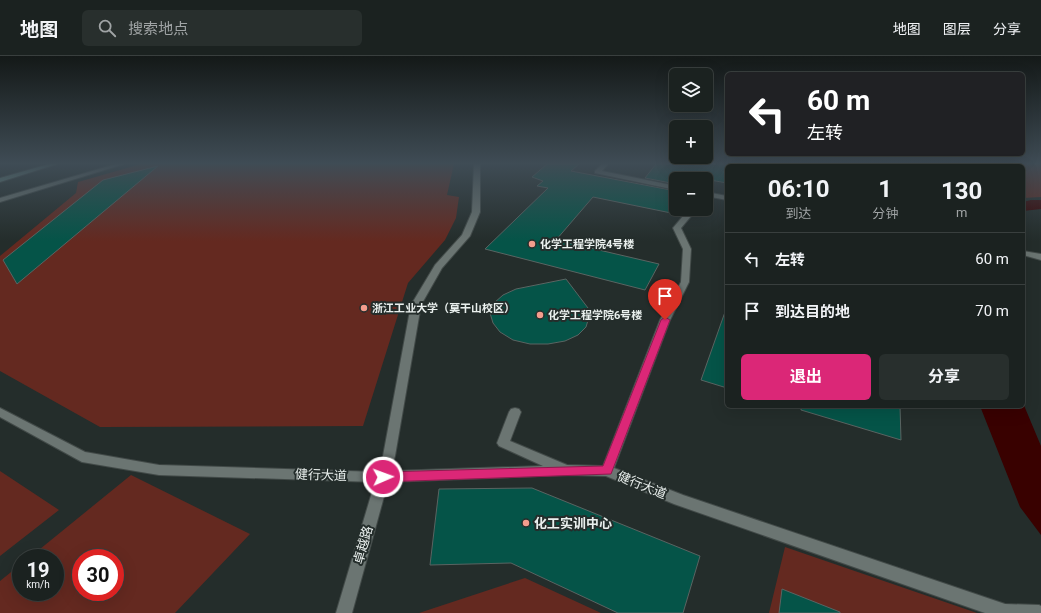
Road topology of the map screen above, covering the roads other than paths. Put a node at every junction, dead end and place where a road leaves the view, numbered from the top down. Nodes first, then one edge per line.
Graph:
1 (34, 190) edge
2 (476, 190) edge
3 (713, 196) edge
4 (713, 198) edge
5 (725, 199) edge
6 (725, 199) edge
7 (0, 200) edge
8 (687, 216) edge
9 (1025, 253) edge
10 (1041, 257) edge
11 (0, 412) edge
12 (515, 412) dead end
13 (568, 470) junction
14 (607, 471) junction
15 (383, 477) junction
16 (344, 613) edge
17 (1039, 613) edge

1 - 7 street
2 - 15 street, 卓越路
3 - 5 street
4 - 6 street
8 - 14 street
9 - 10 street
11 - 15 street, 健行大道
12 - 13 street
13 - 14 street, 健行大道
13 - 15 street, 健行大道
14 - 17 street, 健行大道
15 - 16 street, 卓越路

